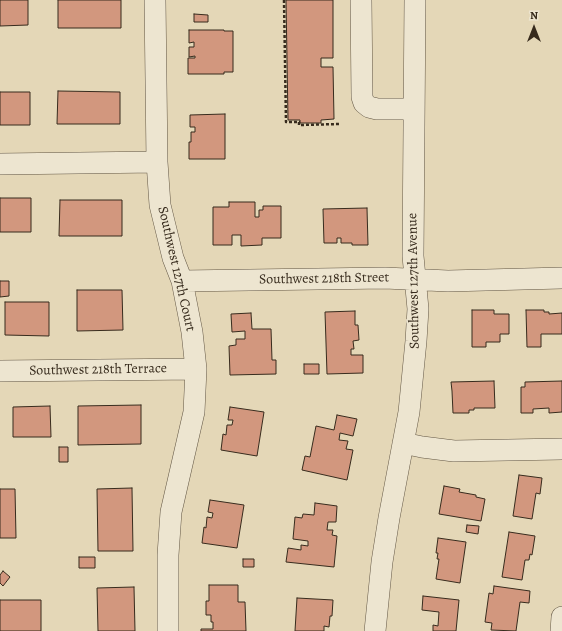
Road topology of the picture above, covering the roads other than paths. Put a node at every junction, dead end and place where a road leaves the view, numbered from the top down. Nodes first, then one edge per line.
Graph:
1 (155, 0) edge
2 (360, 0) edge
3 (415, 0) edge
4 (414, 109) junction
5 (157, 162) junction
6 (0, 164) edge
7 (562, 278) edge
8 (415, 279) junction
9 (182, 281) junction
10 (196, 369) junction
11 (0, 371) edge
12 (403, 443) junction
13 (562, 449) edge
14 (562, 617) edge
15 (168, 631) edge
16 (375, 631) edge
17 (561, 631) edge

1 - 5 street, Southwest 127th Court
2 - 4 street
3 - 4 street, Southwest 127th Avenue
4 - 8 street, Southwest 127th Avenue
5 - 6 street
5 - 9 street, Southwest 127th Court
7 - 8 street, Southwest 218th Street
8 - 9 street, Southwest 218th Street
8 - 12 street, Southwest 127th Avenue
9 - 10 street, Southwest 127th Court
10 - 11 street, Southwest 218th Terrace
10 - 15 street, Southwest 127th Court
12 - 13 street
12 - 16 street, Southwest 127th Avenue
14 - 17 street

